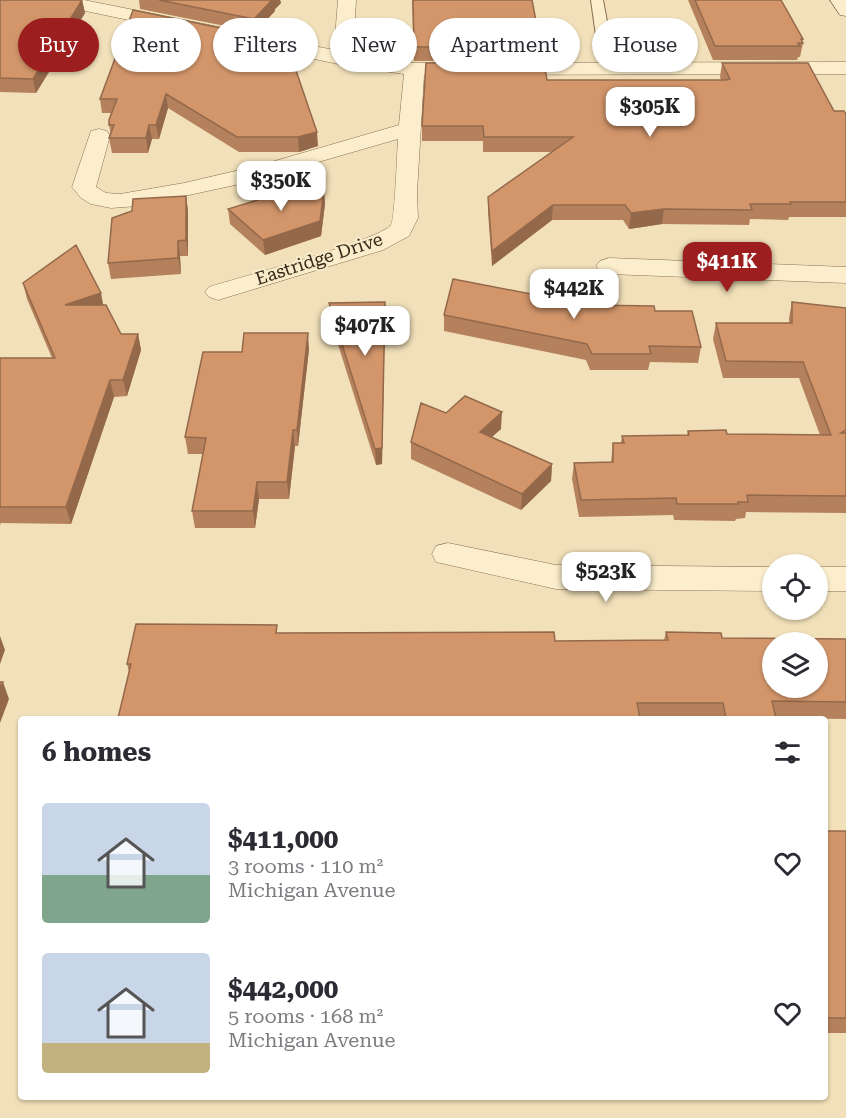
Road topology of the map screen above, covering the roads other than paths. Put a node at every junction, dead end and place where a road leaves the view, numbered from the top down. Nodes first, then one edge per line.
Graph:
1 (57, 0) edge
2 (347, 0) edge
3 (597, 0) edge
4 (839, 0) edge
5 (99, 4) edge
6 (846, 11) edge
7 (346, 18) edge
8 (600, 18) edge
9 (330, 56) edge
10 (592, 68) edge
11 (698, 68) edge
12 (846, 68) edge
13 (417, 69) edge
14 (414, 72) edge
15 (410, 129) junction
16 (99, 136) dead end
17 (609, 266) dead end
18 (846, 276) edge
19 (218, 292) dead end
20 (448, 554) dead end
21 (762, 579) edge
22 (828, 579) edge
23 (846, 579) edge

1 - 5 street
2 - 7 street
3 - 8 lane
4 - 6 street
5 - 9 street
10 - 13 street
11 - 12 street
14 - 15 street, Eastridge Drive
15 - 16 street
15 - 19 street, Eastridge Drive
17 - 18 street
20 - 21 street
22 - 23 street

